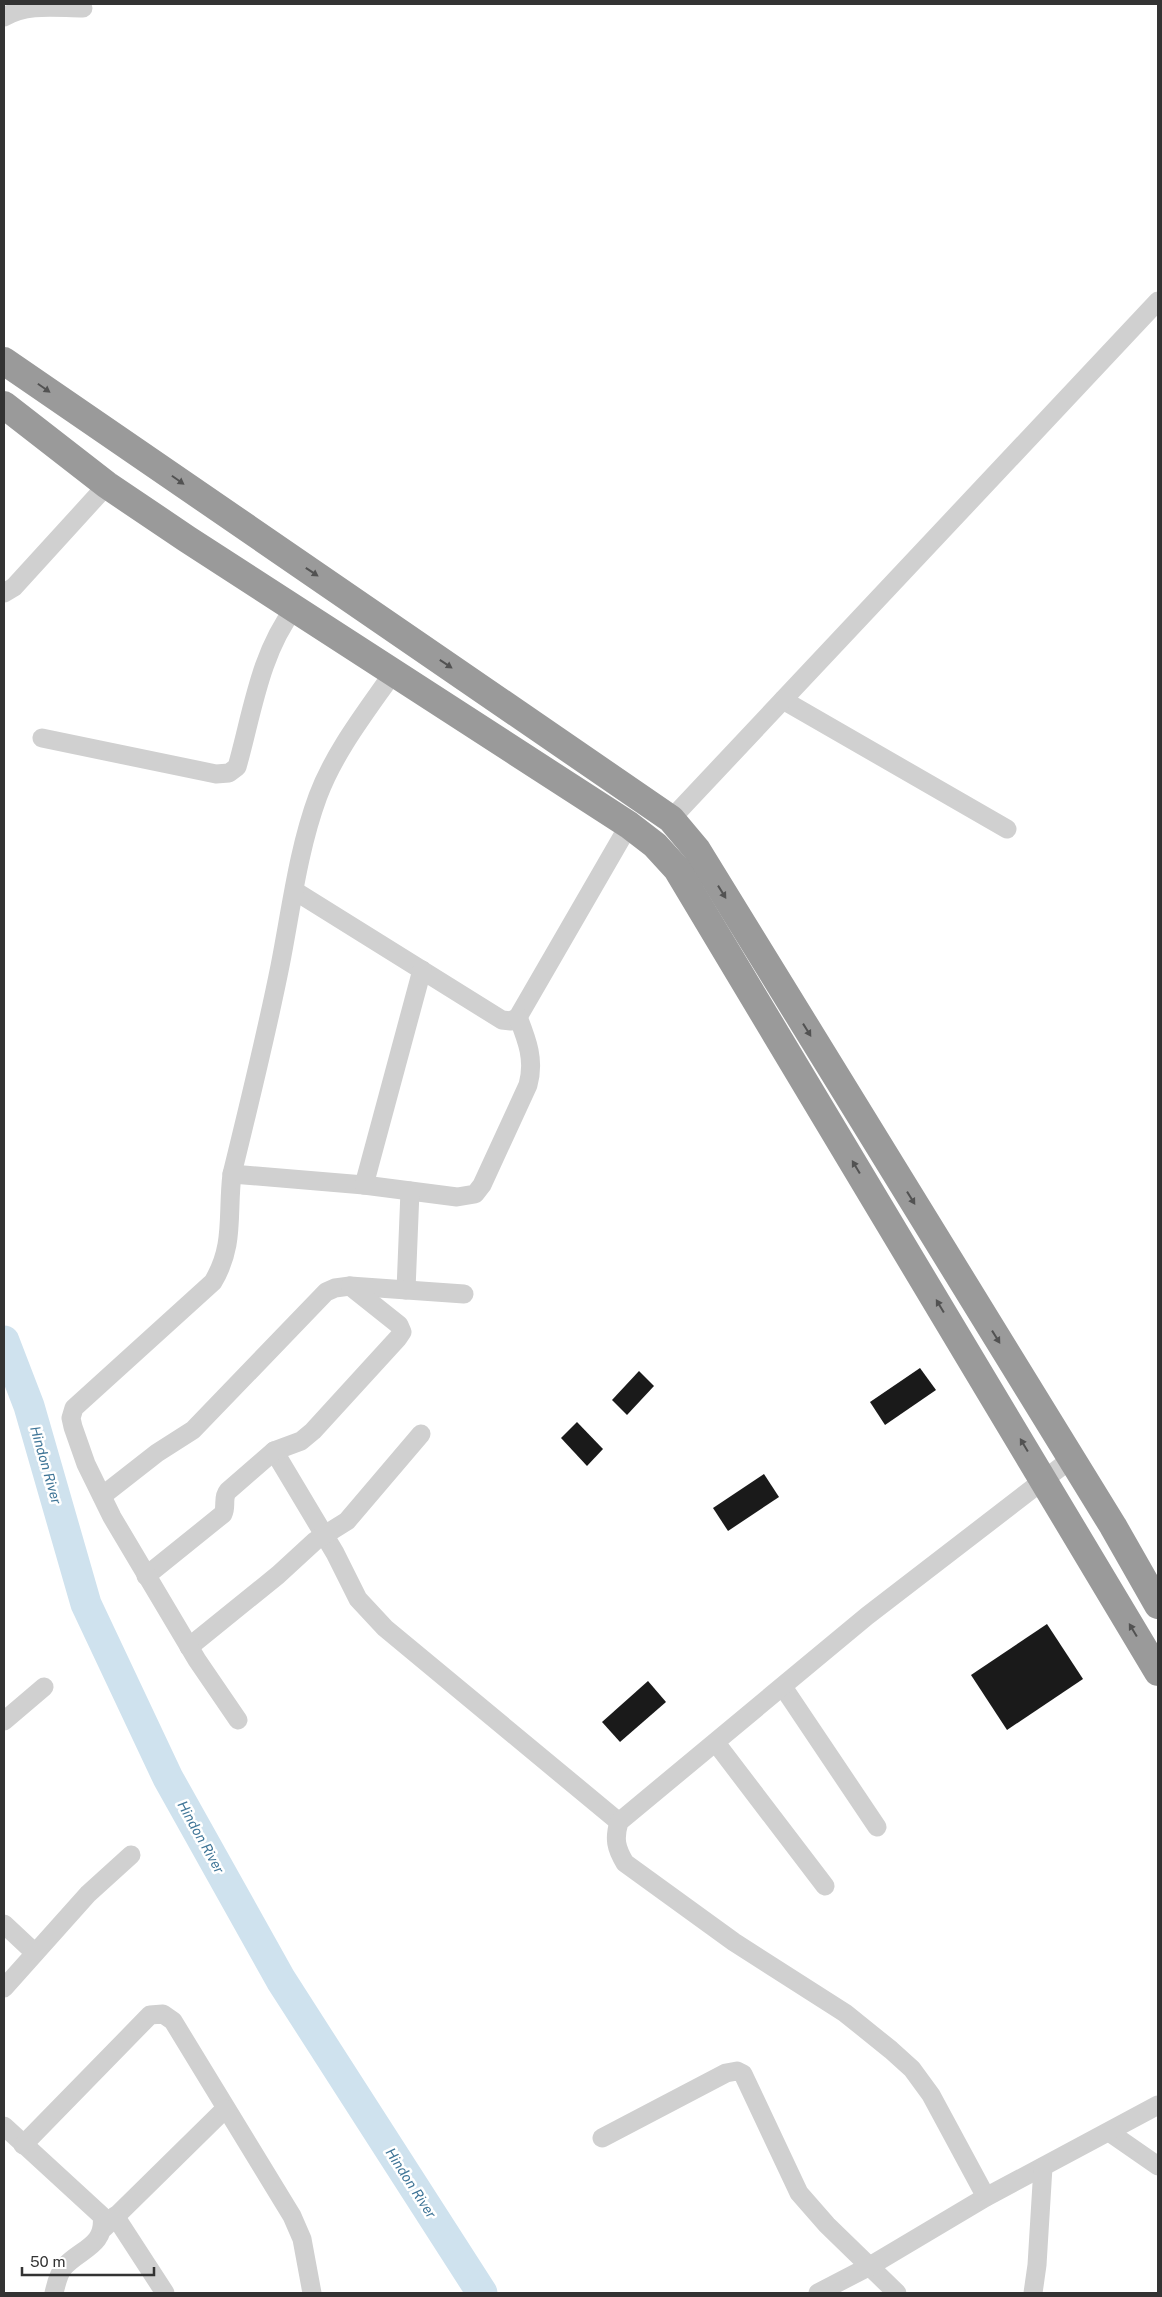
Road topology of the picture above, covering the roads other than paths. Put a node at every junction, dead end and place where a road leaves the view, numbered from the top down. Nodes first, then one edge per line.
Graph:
1 (83, 8) dead end
2 (4, 17) edge
3 (1158, 301) edge
4 (4, 361) edge
5 (4, 405) edge
6 (107, 485) junction
7 (4, 593) edge
8 (294, 609) junction
9 (393, 673) junction
10 (783, 700) junction
11 (42, 738) dead end
12 (671, 819) junction
13 (629, 826) junction
14 (1007, 829) dead end
15 (295, 891) junction
16 (422, 970) junction
17 (518, 1017) junction
18 (232, 1174) junction
19 (364, 1185) junction
20 (410, 1190) junction
21 (350, 1286) junction
22 (406, 1290) junction
23 (464, 1294) dead end
24 (421, 1434) dead end
25 (274, 1451) junction
26 (1071, 1459) junction
27 (1044, 1479) junction
28 (102, 1496) junction
29 (324, 1535) junction
30 (146, 1576) junction
31 (1158, 1605) edge
32 (189, 1647) junction
33 (1158, 1672) edge
34 (783, 1687) junction
35 (44, 1688) dead end
36 (238, 1720) dead end
37 (4, 1721) edge
38 (716, 1743) junction
39 (619, 1822) junction
40 (877, 1827) dead end
41 (131, 1855) dead end
42 (825, 1886) dead end
43 (4, 1924) edge
44 (35, 1953) junction
45 (4, 1988) edge
46 (1158, 2106) edge
47 (225, 2109) junction
48 (4, 2126) edge
49 (1110, 2132) junction
50 (602, 2138) dead end
51 (23, 2145) junction
52 (1158, 2166) edge
53 (1043, 2167) junction
54 (986, 2197) junction
55 (110, 2222) junction
56 (870, 2266) junction
57 (54, 2293) edge
58 (165, 2293) edge
59 (312, 2293) edge
60 (818, 2293) edge
61 (897, 2293) edge
62 (1032, 2293) edge

1 - 2 street
3 - 10 street
4 -> 12 highway
5 - 6 highway
6 - 7 street
6 - 8 highway
8 - 9 highway
8 - 11 street
9 - 13 highway
9 - 15 street
10 - 12 street
10 - 14 street
12 -> 26 highway
13 - 17 street
27 -> 13 highway
15 - 16 street
15 - 18 street
16 - 17 street
16 - 19 street
17 - 20 street
18 - 19 street
18 - 28 street
19 - 20 street
20 - 22 street
21 - 22 street
21 - 25 street
21 - 28 street
22 - 23 street
24 - 29 street
25 - 29 street
25 - 30 street
26 - 27 street
26 - 31 highway
33 -> 27 highway
27 - 34 street
28 - 30 street
29 - 32 street
29 - 39 street
30 - 32 street
32 - 36 street
34 - 38 street
34 - 40 street
35 - 37 street
38 - 39 street
38 - 42 street
39 - 54 street
41 - 44 street
43 - 44 street
44 - 45 street
46 - 49 street
47 - 51 street
47 - 55 street
47 - 59 street
48 - 51 street
49 - 52 street
49 - 53 street
50 - 56 street
51 - 55 street
53 - 54 street
53 - 62 street
54 - 56 street
55 - 57 street
55 - 58 street
56 - 60 street
56 - 61 street

